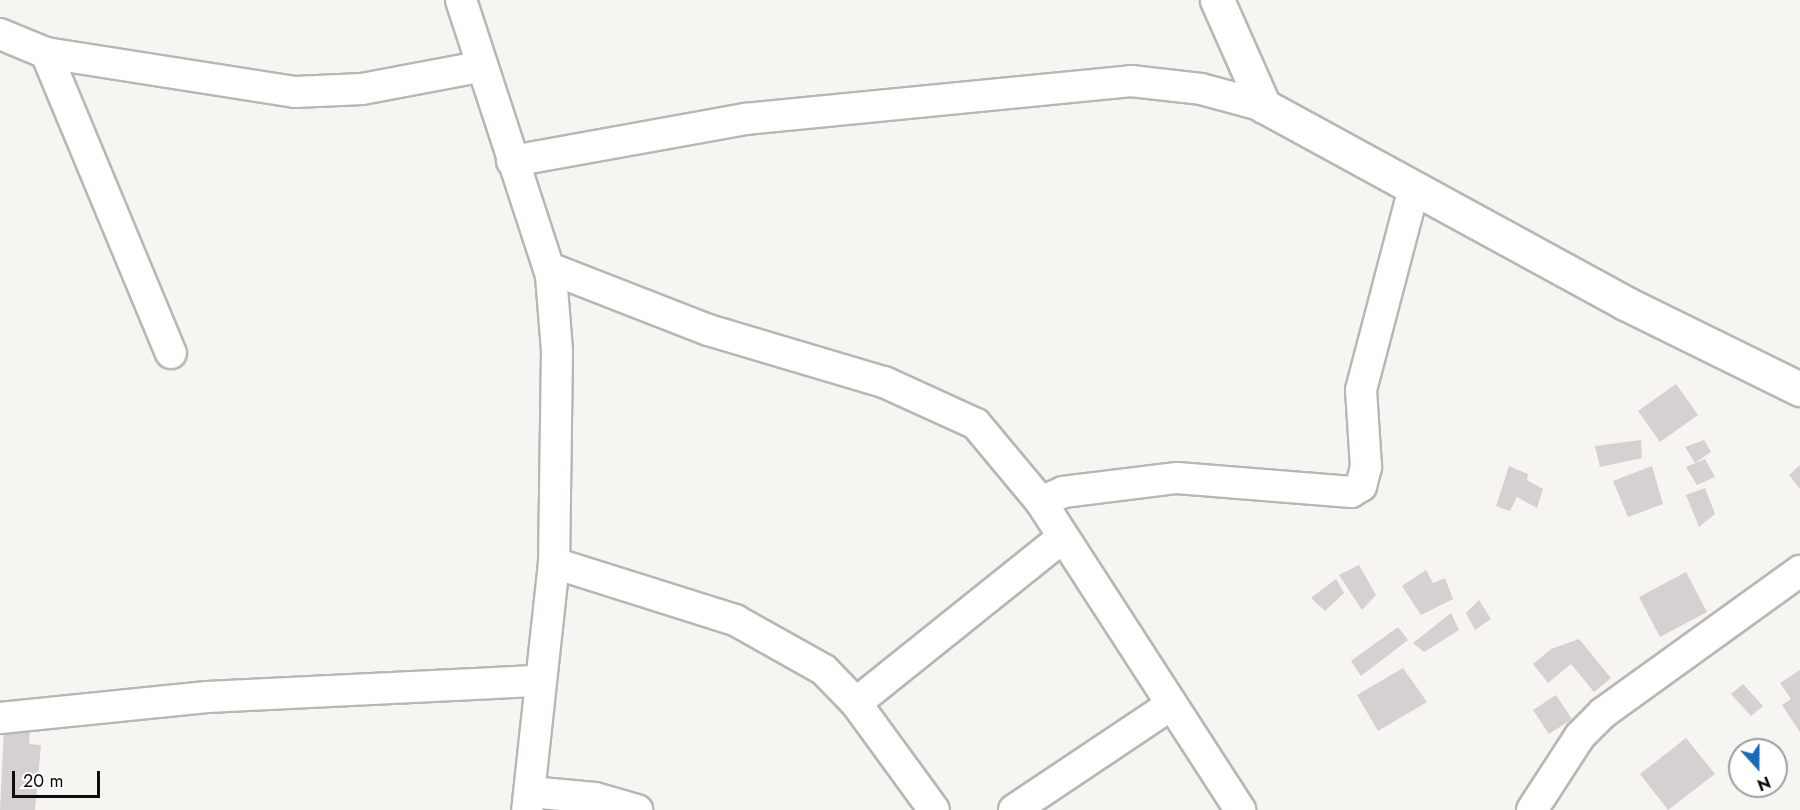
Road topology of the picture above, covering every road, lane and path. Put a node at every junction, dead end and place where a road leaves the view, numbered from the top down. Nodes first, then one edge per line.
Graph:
1 (461, 0) edge
2 (1217, 0) edge
3 (0, 34) edge
4 (46, 53) junction
5 (479, 67) junction
6 (1264, 106) junction
7 (512, 161) junction
8 (1414, 188) junction
9 (549, 268) junction
10 (171, 353) dead end
11 (1800, 389) edge
12 (1041, 502) junction
13 (1063, 537) junction
14 (554, 563) junction
15 (1800, 571) edge
16 (540, 681) junction
17 (856, 703) junction
18 (1171, 705) junction
19 (0, 718) edge
20 (529, 801) edge
21 (637, 810) edge
22 (934, 810) edge
23 (1014, 810) edge
24 (1240, 810) edge
25 (1532, 810) edge

1 - 5 street
2 - 6 street
3 - 4 street
4 - 5 street
4 - 10 street
5 - 7 street
6 - 7 street
6 - 8 street
7 - 9 street
8 - 11 street
8 - 12 street
9 - 12 street
9 - 14 street
12 - 13 street
13 - 17 street
13 - 18 street
14 - 16 street
14 - 17 street
15 - 25 street
16 - 19 street
16 - 20 street
17 - 22 street
18 - 23 street
18 - 24 street
20 - 21 street

